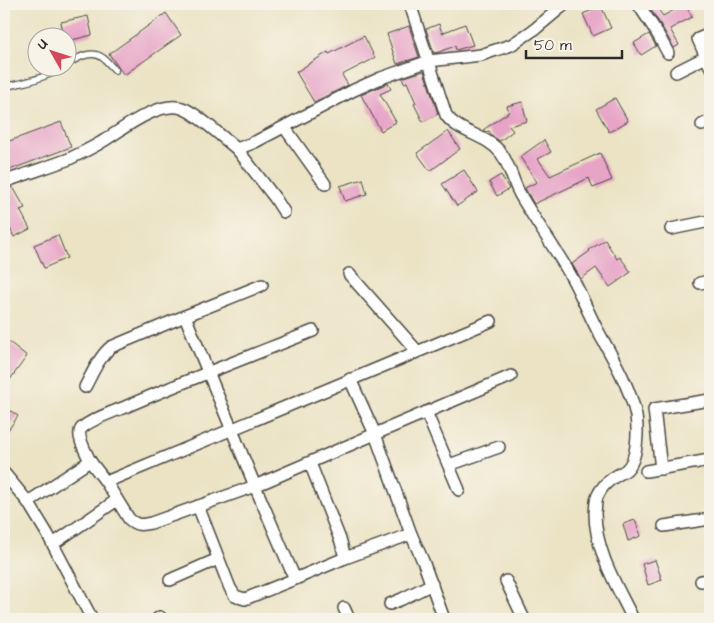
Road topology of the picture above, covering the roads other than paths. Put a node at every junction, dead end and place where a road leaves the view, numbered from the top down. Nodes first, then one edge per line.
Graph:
1 (410, 4) edge
2 (565, 4) edge
3 (638, 4) edge
4 (710, 34) edge
5 (668, 53) dead end
6 (78, 58) edge
7 (428, 61) junction
8 (708, 62) edge
9 (115, 70) dead end
10 (676, 72) dead end
11 (43, 78) edge
12 (4, 86) edge
13 (285, 128) junction
14 (237, 149) junction
15 (4, 182) edge
16 (325, 184) dead end
17 (284, 212) dead end
18 (710, 221) edge
19 (671, 229) dead end
20 (349, 274) dead end
21 (262, 285) dead end
22 (185, 316) junction
23 (491, 321) dead end
24 (313, 331) dead end
25 (417, 352) junction
26 (208, 373) junction
27 (511, 376) dead end
28 (350, 379) junction
29 (85, 387) dead end
30 (710, 400) edge
31 (426, 412) junction
32 (232, 429) junction
33 (375, 434) junction
34 (499, 447) dead end
35 (710, 460) edge
36 (90, 461) junction
37 (310, 463) junction
38 (449, 465) junction
39 (661, 469) junction
40 (646, 471) dead end
41 (4, 473) edge
42 (106, 482) junction
43 (255, 486) junction
44 (459, 490) dead end
45 (117, 500) junction
46 (28, 502) junction
47 (198, 506) junction
48 (710, 519) edge
49 (664, 526) dead end
50 (410, 534) junction
51 (53, 544) junction
52 (345, 558) junction
53 (218, 559) junction
54 (295, 579) junction
55 (170, 580) dead end
56 (506, 581) dead end
57 (432, 584) junction
58 (390, 604) dead end
59 (344, 608) dead end
60 (92, 619) edge
61 (349, 619) edge
62 (444, 619) edge
63 (524, 619) edge
64 (633, 619) edge

1 - 7 street
2 - 7 street
3 - 5 street
4 - 8 street
6 - 9 lane
7 - 13 street
7 - 64 street
8 - 10 street
11 - 12 lane
13 - 14 street
13 - 16 street
14 - 15 street
14 - 17 street
18 - 19 street
20 - 25 street
21 - 22 street
22 - 26 street
22 - 29 street
23 - 25 street
24 - 26 street
25 - 28 street
26 - 32 street
26 - 36 street
27 - 31 street
28 - 32 street
28 - 33 street
30 - 39 street
31 - 33 street
31 - 38 street
32 - 42 street
32 - 43 street
33 - 37 street
33 - 50 street
34 - 38 street
35 - 39 street
36 - 42 street
36 - 46 street
37 - 43 street
37 - 52 street
38 - 44 street
39 - 40 street
41 - 46 street
42 - 45 street
43 - 47 street
43 - 54 street
45 - 47 street
45 - 51 street
46 - 51 street
47 - 53 street
48 - 49 street
50 - 52 street
50 - 57 street
51 - 60 street
52 - 54 street
53 - 54 street
53 - 55 street
56 - 63 street
57 - 58 street
57 - 62 street
59 - 61 street

